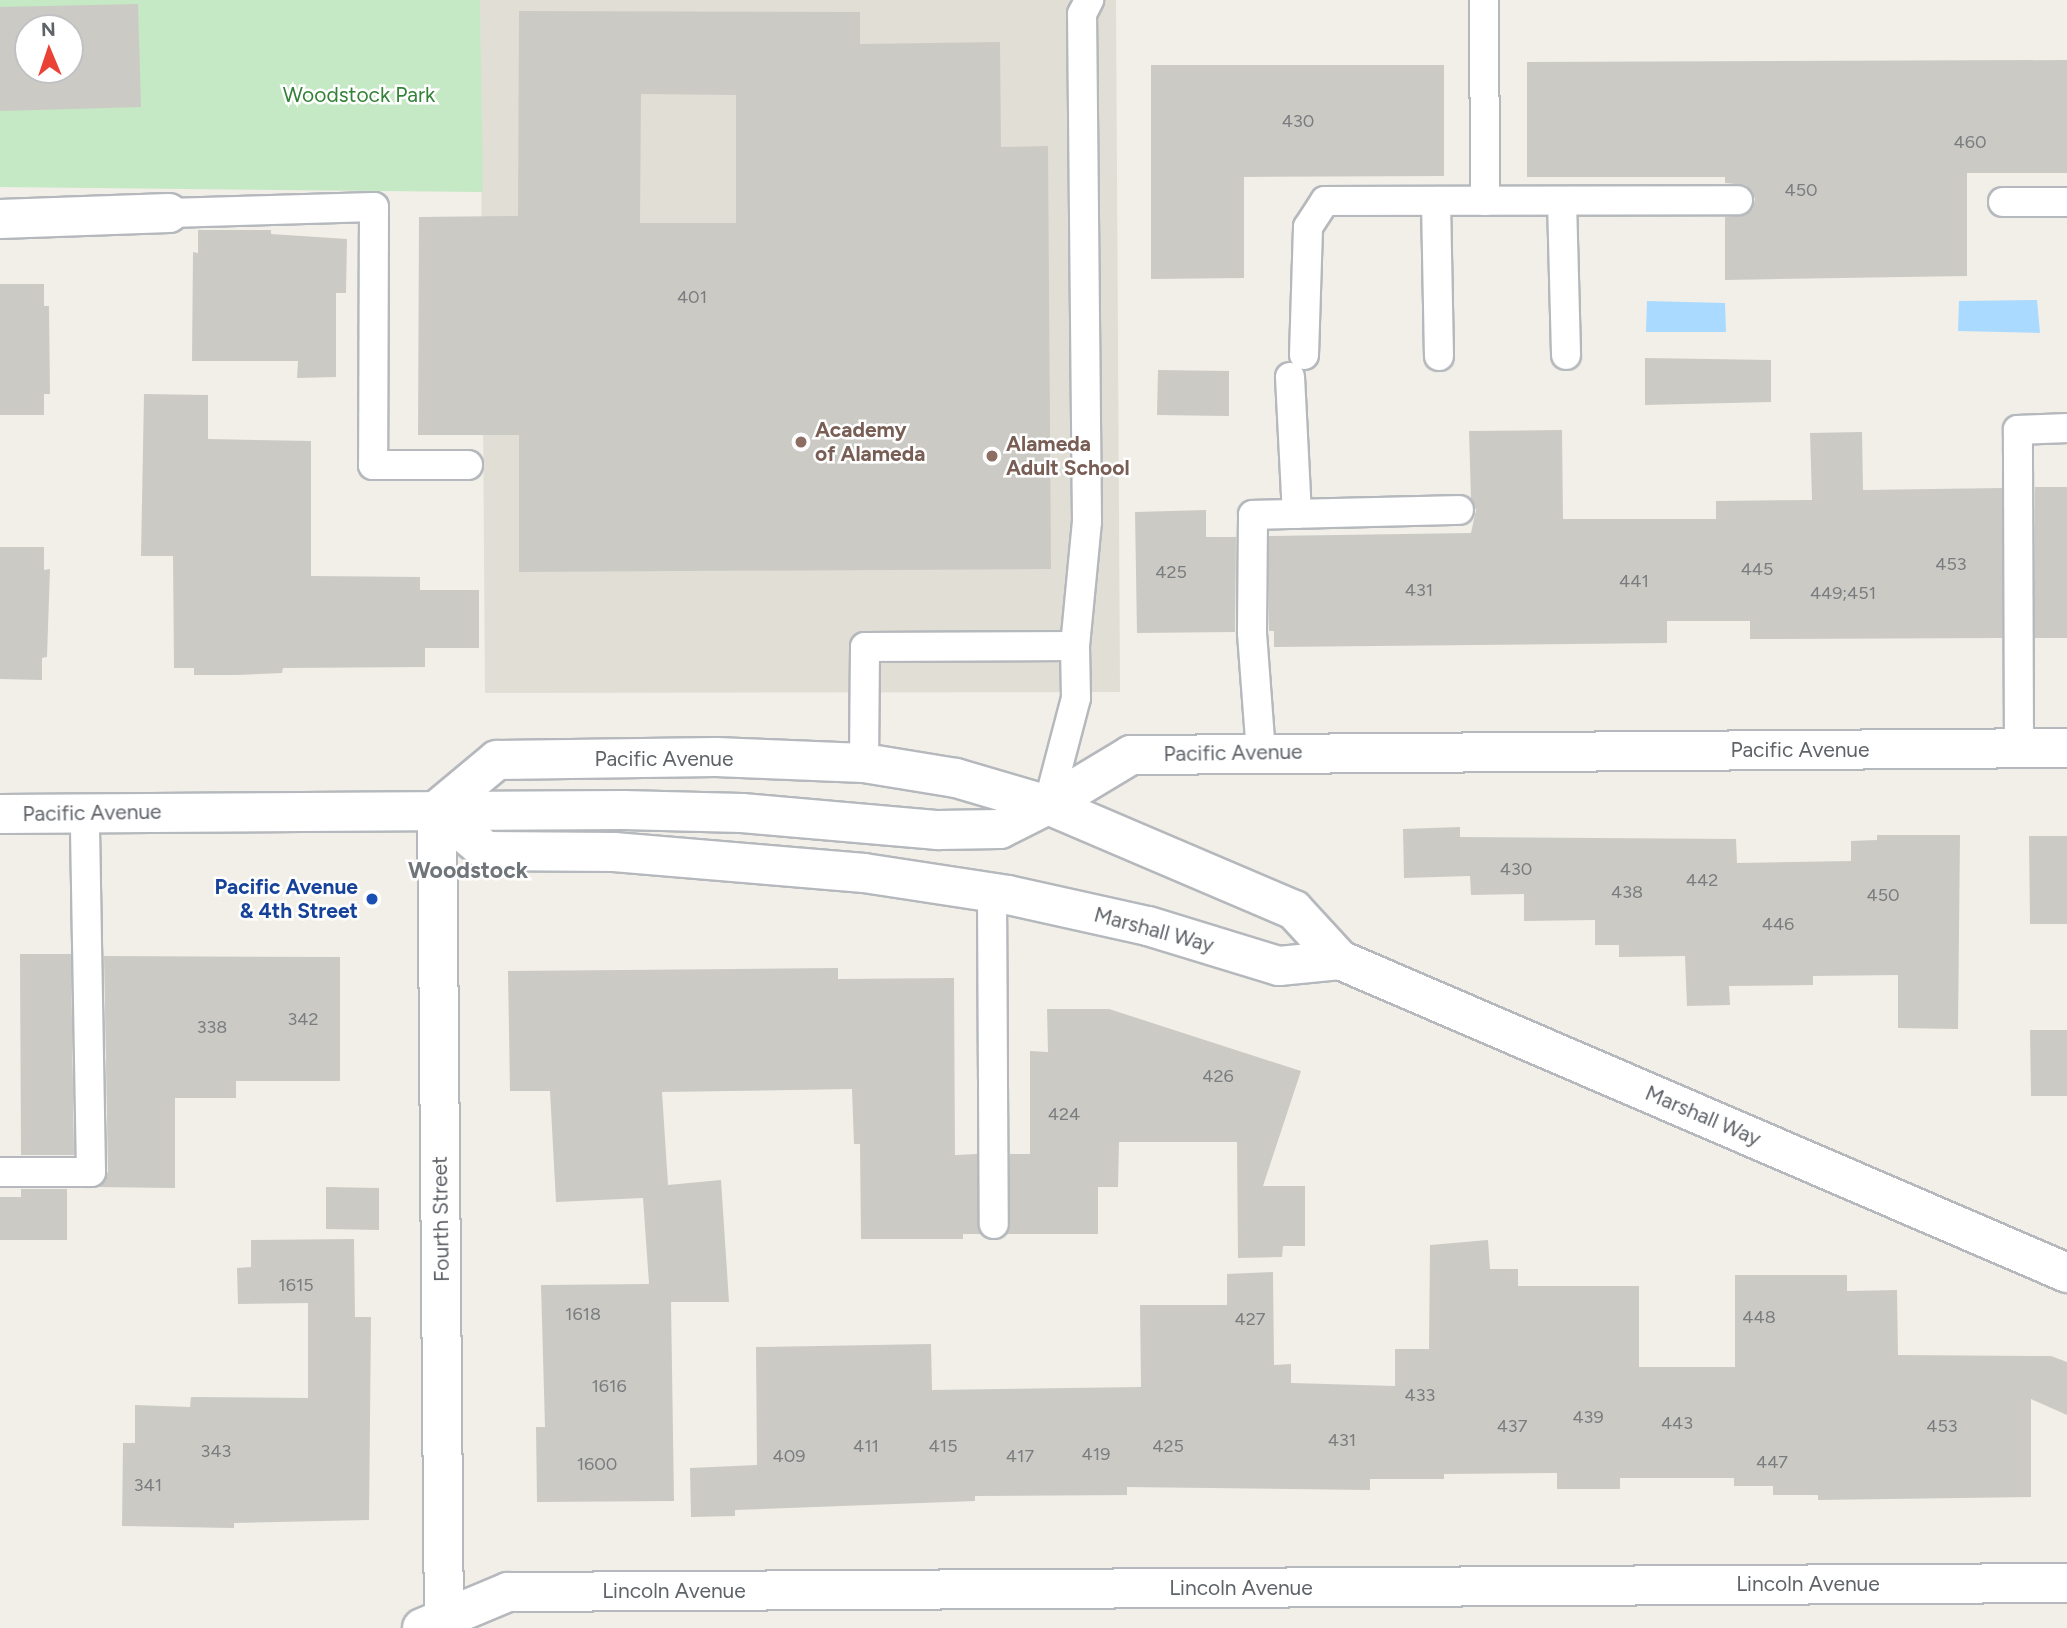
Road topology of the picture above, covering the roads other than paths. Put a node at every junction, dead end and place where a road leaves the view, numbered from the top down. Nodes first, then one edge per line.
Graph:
1 (1089, 0) edge
2 (1484, 0) edge
3 (1436, 201) junction
4 (1485, 201) junction
5 (1562, 201) junction
6 (1738, 201) dead end
7 (2003, 202) dead end
8 (2067, 202) edge
9 (169, 213) joint
10 (0, 219) edge
11 (1566, 355) dead end
12 (1439, 356) dead end
13 (2067, 428) edge
14 (468, 465) dead end
15 (1459, 510) dead end
16 (1297, 514) junction
17 (1075, 646) junction
18 (2019, 748) junction
19 (2067, 748) edge
20 (1261, 752) junction
21 (864, 763) junction
22 (1048, 805) junction
23 (437, 810) junction
24 (0, 814) edge
25 (85, 814) junction
26 (1000, 893) junction
27 (1340, 960) junction
28 (0, 1172) edge
29 (994, 1224) dead end
30 (2067, 1273) edge
31 (2067, 1583) edge
32 (437, 1624) edge

1 - 17 lane
2 - 4 lane
3 - 4 lane
3 - 12 lane
3 - 16 lane
4 - 5 lane
5 - 6 lane
5 - 11 lane
7 - 8 lane
9 - 10 street
9 - 14 lane
13 - 18 lane
15 - 16 lane
16 - 20 lane
17 - 21 lane
17 - 22 lane
18 - 19 street, Pacific Avenue
18 - 20 street, Pacific Avenue
20 - 22 street, Pacific Avenue
21 - 22 street, Pacific Avenue
21 - 23 street, Pacific Avenue
22 - 23 street
22 - 27 street, Marshall Way
23 - 25 street, Pacific Avenue
23 - 26 street
23 - 32 street, Fourth Street
24 - 25 street, Pacific Avenue
25 - 28 lane
26 - 27 street, Marshall Way
26 - 29 lane
27 - 30 street, Marshall Way
31 - 32 street, Lincoln Avenue

